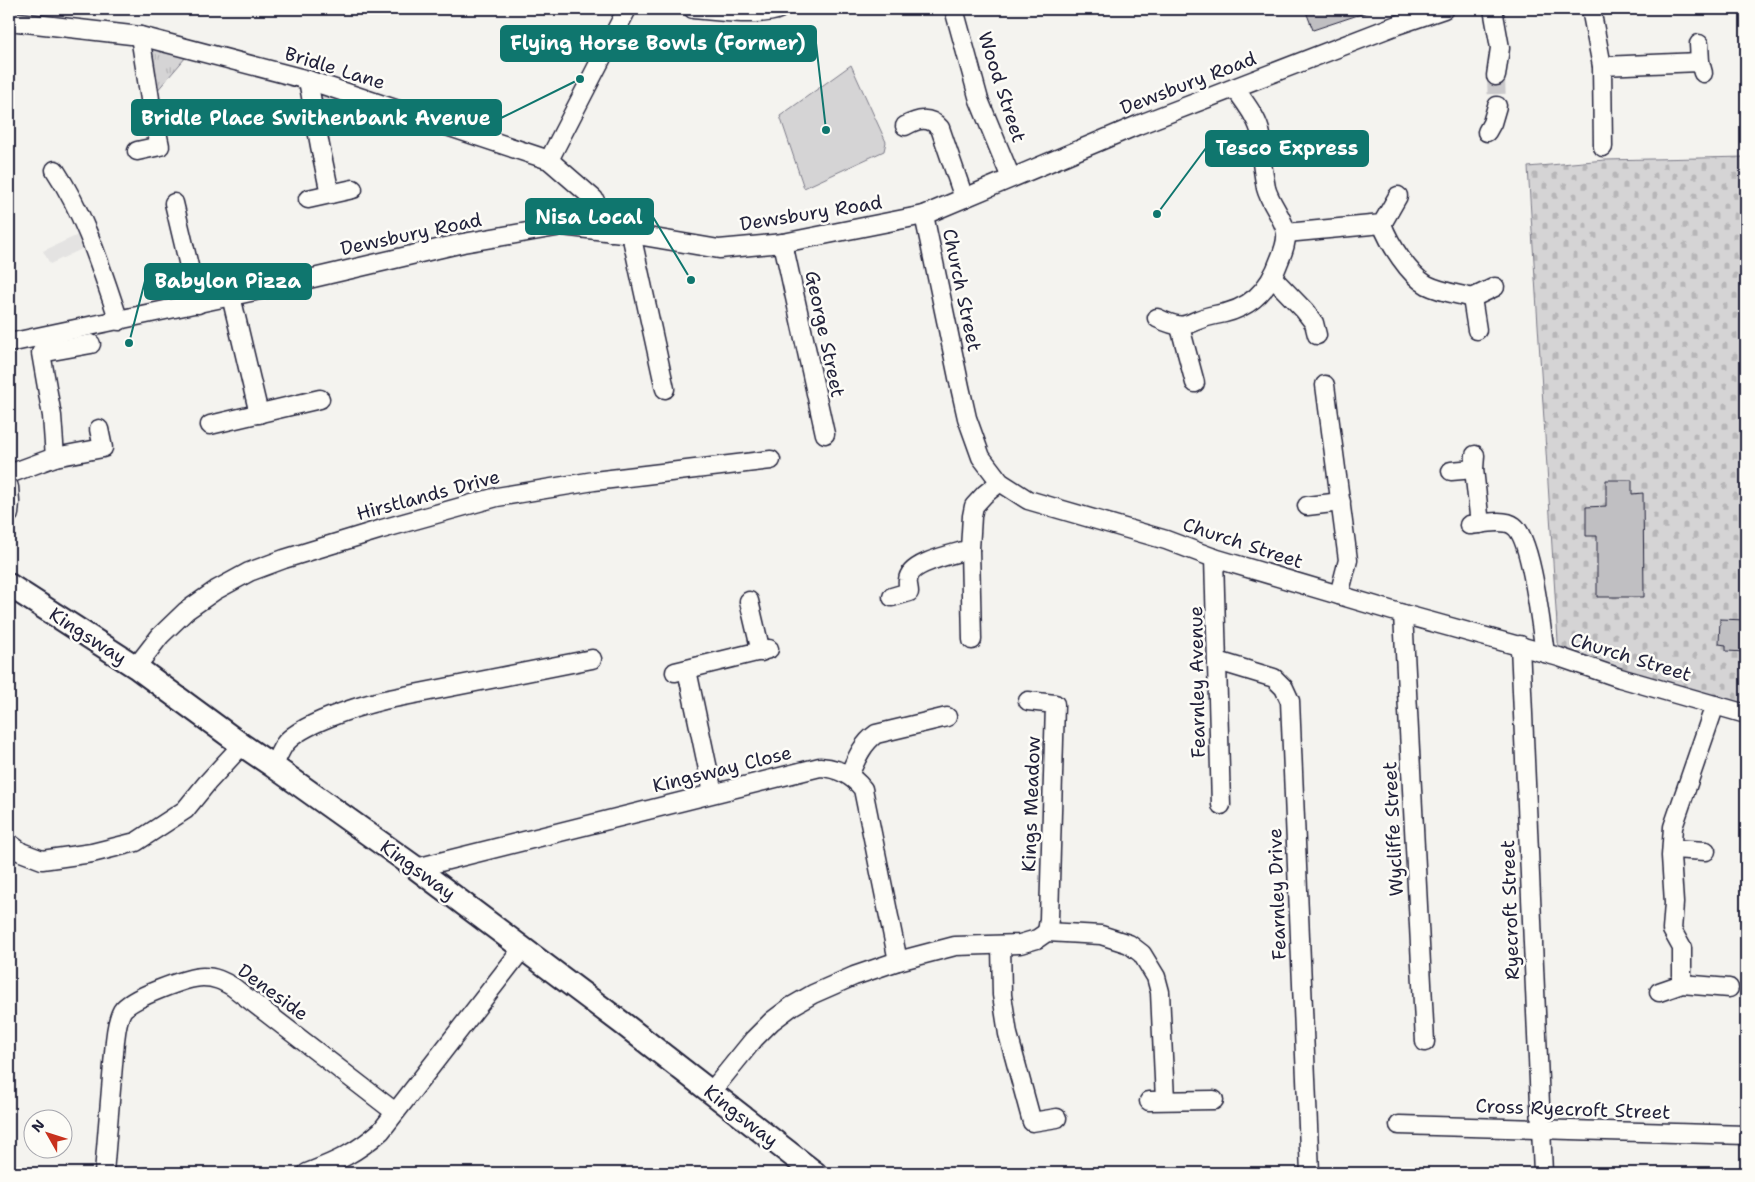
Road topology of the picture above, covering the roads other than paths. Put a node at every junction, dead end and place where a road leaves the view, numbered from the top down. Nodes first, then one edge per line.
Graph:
1 (629, 9) edge
2 (693, 9) edge
3 (779, 9) edge
4 (954, 9) edge
5 (1444, 9) edge
6 (1493, 9) edge
7 (1591, 9) edge
8 (9, 21) edge
9 (140, 36) junction
10 (1699, 44) dead end
11 (1602, 66) junction
12 (1496, 76) tunnel mouth
13 (308, 80) junction
14 (1235, 88) junction
15 (1497, 106) tunnel mouth
16 (905, 126) dead end
17 (1488, 132) dead end
18 (1603, 147) dead end
19 (137, 151) dead end
20 (549, 160) junction
21 (55, 170) dead end
22 (1011, 178) junction
23 (353, 189) dead end
24 (330, 194) junction
25 (1398, 196) dead end
26 (964, 198) junction
27 (308, 199) dead end
28 (174, 203) dead end
29 (924, 215) junction
30 (1382, 224) junction
31 (610, 232) junction
32 (1286, 233) junction
33 (631, 234) junction
34 (783, 243) junction
35 (1273, 278) junction
36 (1495, 288) dead end
37 (231, 296) junction
38 (1472, 298) junction
39 (198, 304) junction
40 (1158, 318) dead end
41 (119, 321) junction
42 (1180, 326) junction
43 (1477, 330) dead end
44 (1317, 335) dead end
45 (9, 343) edge
46 (91, 344) dead end
47 (1195, 384) dead end
48 (1325, 385) dead end
49 (665, 389) dead end
50 (320, 399) dead end
51 (259, 414) junction
52 (210, 425) dead end
53 (99, 429) dead end
54 (825, 434) dead end
55 (55, 456) junction
56 (770, 460) dead end
57 (1451, 471) dead end
58 (9, 474) edge
59 (1000, 482) junction
60 (9, 488) edge
61 (1341, 502) junction
62 (1307, 506) dead end
63 (9, 514) edge
64 (970, 549) junction
65 (1214, 558) junction
66 (9, 585) edge
67 (1340, 595) junction
68 (892, 597) dead end
69 (749, 600) dead end
70 (1403, 614) junction
71 (972, 640) dead end
72 (1520, 645) junction
73 (1545, 653) junction
74 (592, 659) dead end
75 (1218, 661) junction
76 (136, 667) junction
77 (1028, 702) dead end
78 (1715, 705) junction
79 (1746, 714) edge
80 (947, 717) dead end
81 (242, 746) junction
82 (273, 766) junction
83 (849, 775) junction
84 (713, 793) junction
85 (1221, 805) dead end
86 (9, 843) edge
87 (1672, 849) junction
88 (1706, 851) dead end
89 (416, 868) junction
90 (1047, 932) junction
91 (1000, 945) junction
92 (523, 948) junction
93 (898, 961) junction
94 (1682, 984) junction
95 (1729, 988) dead end
96 (1658, 992) dead end
97 (1426, 1042) dead end
98 (711, 1092) junction
99 (1214, 1100) dead end
100 (395, 1112) junction
101 (1057, 1118) dead end
102 (1399, 1125) dead end
103 (1540, 1130) junction
104 (1746, 1135) edge
105 (104, 1173) edge
106 (307, 1173) edge
107 (815, 1173) edge
108 (1310, 1173) edge
109 (1543, 1173) edge

1 - 20 street
2 - 3 street
4 - 22 street, Wood Street
5 - 14 street, Dewsbury Road
6 - 12 street
7 - 11 street
8 - 9 street, Bridle Lane
9 - 13 street, Bridle Lane
9 - 19 street
10 - 11 street
11 - 18 street
13 - 20 street, Bridle Lane
13 - 24 street
14 - 22 street, Dewsbury Road
14 - 32 street
15 - 17 street
16 - 26 street
20 - 31 street, Bridle Lane
21 - 41 street
22 - 26 street, Dewsbury Road
23 - 24 street
24 - 27 street
25 - 30 street
26 - 29 street, Dewsbury Road
28 - 39 street
29 - 34 street, Dewsbury Road
29 - 59 street, Church Street
30 - 32 street
30 - 38 street
31 - 33 street, Dewsbury Road
31 - 37 street, Dewsbury Road
32 - 35 street
33 - 34 street, Dewsbury Road
33 - 49 street
34 - 54 street, George Street
35 - 42 street
35 - 44 street
36 - 38 street
37 - 39 street, Dewsbury Road
37 - 51 street
38 - 43 street
39 - 41 street, Dewsbury Road
40 - 42 street
41 - 45 street, Dewsbury Road
42 - 47 street
46 - 55 street
48 - 61 street
50 - 51 street
51 - 52 street
53 - 55 street
55 - 58 street
56 - 76 street, Hirstlands Drive
57 - 73 street
59 - 64 street
59 - 65 street, Church Street
60 - 63 street
61 - 62 street
61 - 67 street
64 - 68 street
64 - 71 street
65 - 67 street, Church Street
65 - 75 street, Fearnley Avenue
66 - 76 main road, Kingsway
67 - 70 street, Church Street
69 - 84 street
70 - 72 street, Church Street
70 - 97 street, Wycliffe Street
72 - 73 street, Church Street
72 - 103 street, Ryecroft Street
73 - 78 street, Church Street
74 - 82 street
75 - 85 street, Fearnley Avenue
75 - 108 street, Fearnley Drive
76 - 81 main road, Kingsway
77 - 90 street, Kings Meadow
78 - 79 street, Church Street
78 - 87 street
80 - 83 street
81 - 82 main road, Kingsway
81 - 86 street
82 - 89 main road, Kingsway
83 - 84 street, Kingsway Close
83 - 93 street
84 - 89 street, Kingsway Close
87 - 88 street
87 - 94 street
89 - 92 main road, Kingsway
90 - 91 street
90 - 99 street
91 - 93 street
91 - 101 street
92 - 98 main road, Kingsway
92 - 100 street
93 - 98 street
94 - 95 street
94 - 96 street
98 - 107 main road, Kingsway
100 - 105 street, Deneside
100 - 106 street
102 - 103 street, Cross Ryecroft Street
103 - 104 street, Cross Ryecroft Street
103 - 109 street, Ryecroft Street

